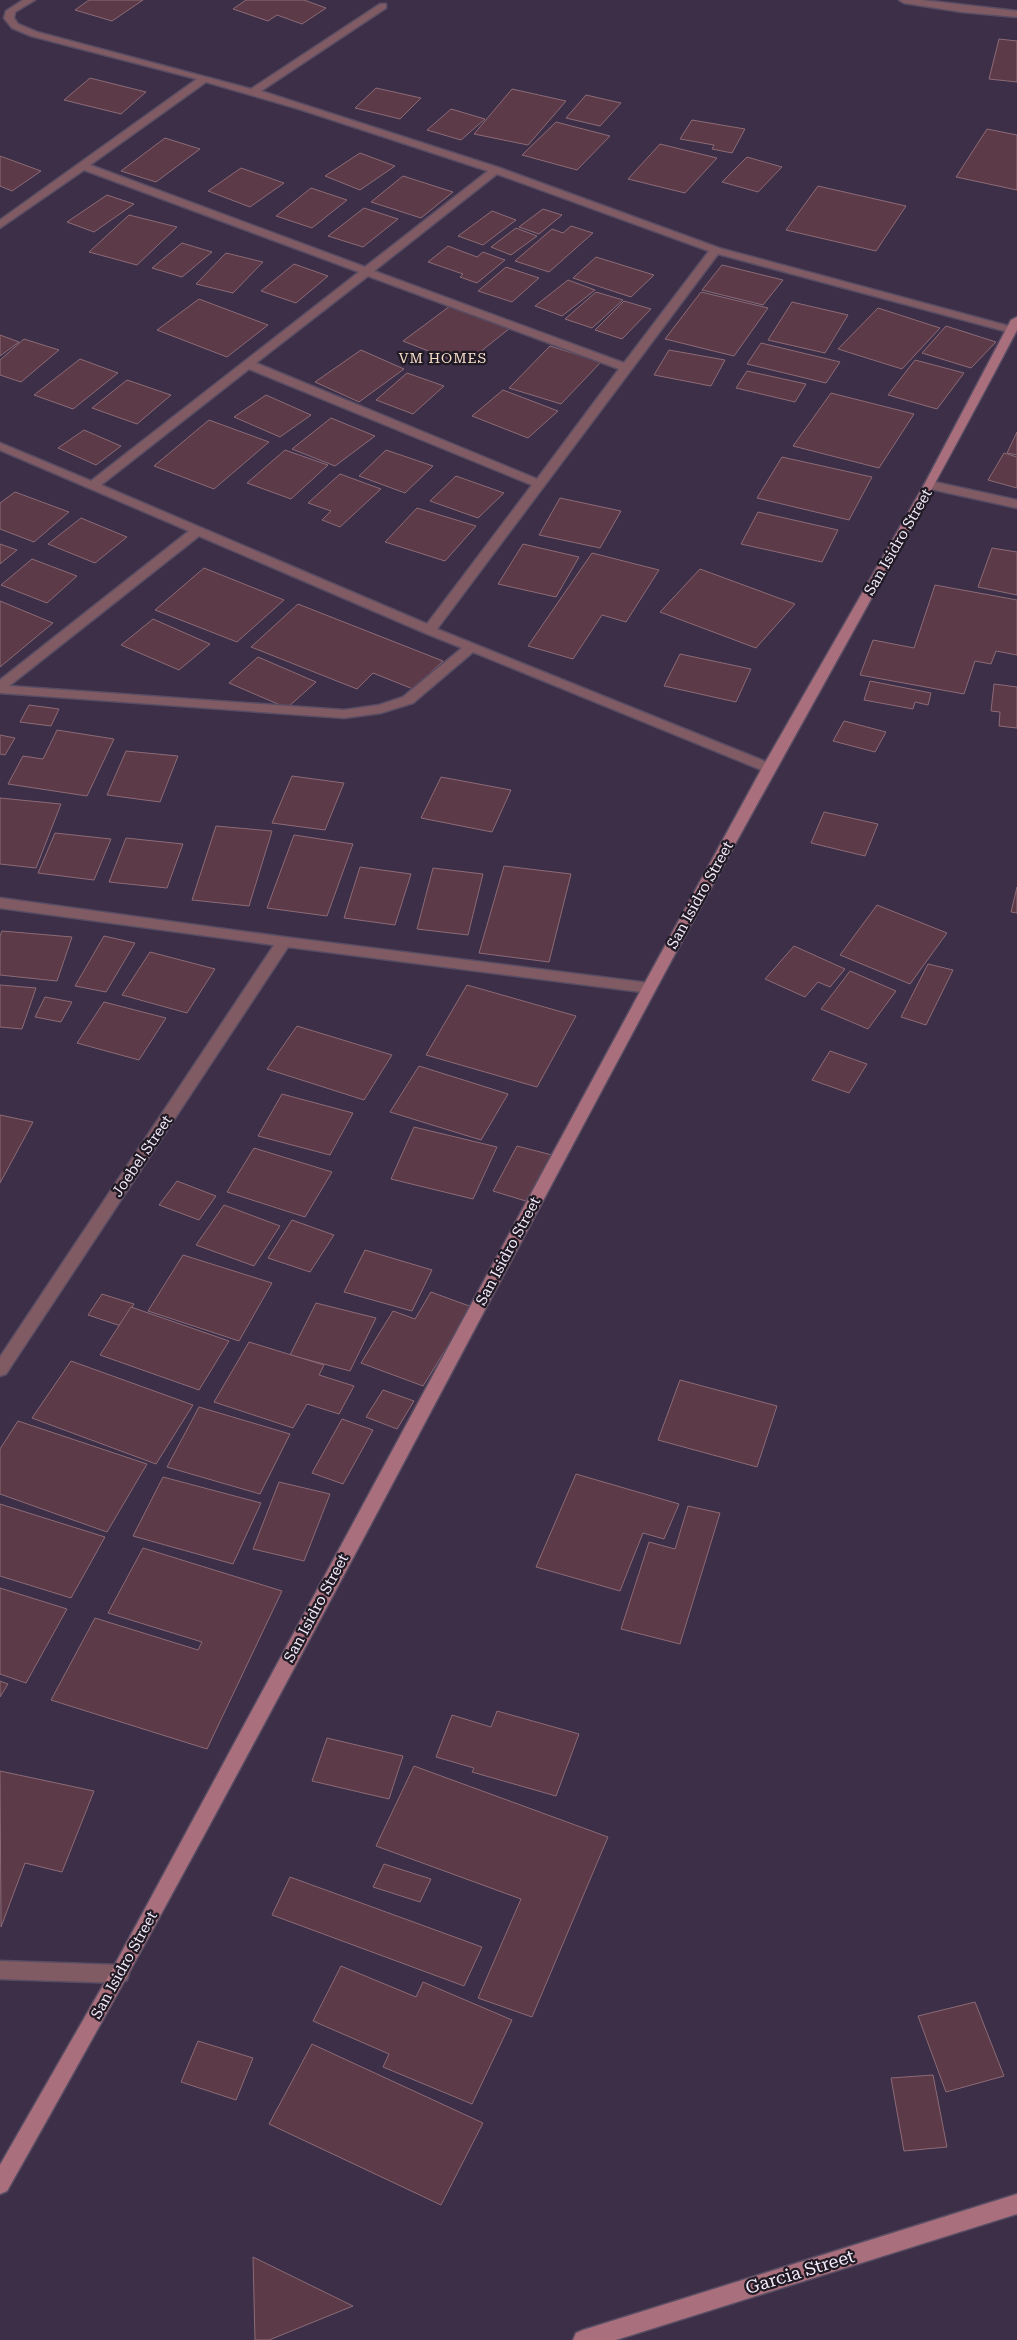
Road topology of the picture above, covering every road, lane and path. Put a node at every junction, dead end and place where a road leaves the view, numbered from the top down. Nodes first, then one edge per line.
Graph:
1 (30, 0) edge
2 (904, 0) edge
3 (383, 6) dead end
4 (1017, 14) edge
5 (205, 78) junction
6 (253, 92) junction
7 (83, 166) junction
8 (496, 170) junction
9 (0, 225) edge
10 (715, 250) junction
11 (368, 270) junction
12 (1014, 325) edge
13 (248, 364) junction
14 (626, 368) junction
15 (3, 452) edge
16 (539, 484) junction
17 (930, 485) junction
18 (92, 486) junction
19 (1017, 504) edge
20 (197, 531) junction
21 (429, 630) junction
22 (471, 647) junction
23 (0, 687) edge
24 (769, 768) junction
25 (0, 903) edge
26 (284, 942) junction
27 (649, 988) junction
28 (0, 1370) edge
29 (0, 1970) edge
30 (120, 1974) junction
31 (0, 2184) edge
32 (1017, 2204) edge
33 (583, 2340) edge

1 - 5 street
2 - 4 street
3 - 6 street
5 - 6 street
5 - 7 street
6 - 8 street
7 - 9 street
7 - 11 street
8 - 10 street
8 - 11 street
10 - 12 street
10 - 14 street
11 - 13 street
11 - 14 street
12 - 17 street, San Isidro Street
13 - 16 street
13 - 18 street
14 - 16 street
15 - 18 street
16 - 21 street
17 - 19 street
17 - 24 street, San Isidro Street
18 - 20 street
20 - 21 street
20 - 23 street
21 - 22 street
22 - 23 street
22 - 24 street
24 - 27 street, San Isidro Street
25 - 26 street
26 - 27 street
26 - 28 street, Joebel Street
27 - 30 street, San Isidro Street
29 - 30 street
30 - 31 street, San Isidro Street
32 - 33 street, Garcia Street

